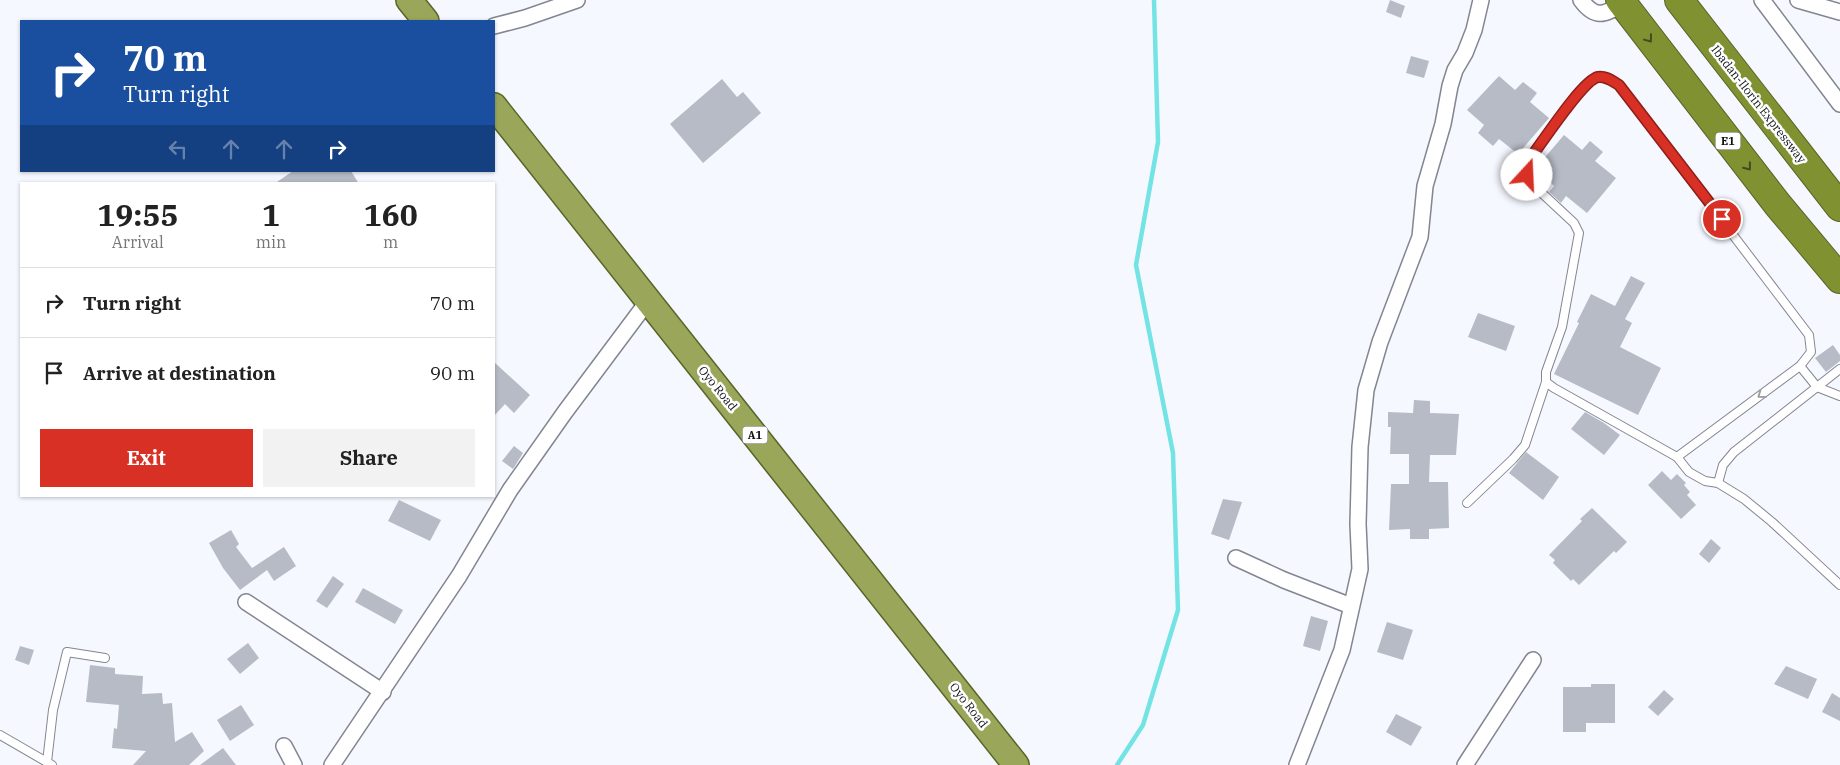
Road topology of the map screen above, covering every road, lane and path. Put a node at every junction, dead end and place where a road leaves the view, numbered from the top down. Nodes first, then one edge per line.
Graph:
1 (409, 0) edge
2 (577, 0) edge
3 (1481, 0) edge
4 (1581, 0) edge
5 (1679, 0) edge
6 (1762, 0) edge
7 (1798, 0) edge
8 (1621, 2) edge
9 (1840, 12) edge
10 (425, 20) edge
11 (495, 26) edge
12 (1840, 104) edge
13 (495, 107) edge
14 (1840, 207) edge
15 (1840, 279) edge
16 (648, 301) junction
17 (1800, 366) junction
18 (1840, 369) edge
19 (1546, 382) junction
20 (1817, 387) junction
21 (1840, 396) edge
22 (1676, 457) junction
23 (1718, 483) junction
24 (1468, 503) dead end
25 (1236, 558) dead end
26 (1840, 585) edge
27 (246, 602) dead end
28 (1352, 606) junction
29 (105, 658) dead end
30 (1533, 660) dead end
31 (383, 692) junction
32 (0, 735) edge
33 (284, 746) dead end
34 (50, 763) edge
35 (294, 765) edge
36 (332, 765) edge
37 (1016, 765) edge
38 (1297, 765) edge
39 (1465, 765) edge

1 - 10 highway
2 - 11 street
3 - 28 street
4 - 8 street
5 - 14 highway, Ibadan-Ilorin Expressway
6 - 12 street
7 - 9 street
8 -> 15 highway, E1
13 - 16 highway, Oyo Road / A1
16 - 31 street
16 - 37 highway, Oyo Road / A1
17 - 19 lane
17 - 20 lane
17 -> 22 lane
18 - 20 lane
19 - 22 lane
19 - 24 lane
20 - 21 lane
20 - 23 lane
22 - 23 lane
23 - 26 lane
25 - 28 street
27 - 31 street
28 - 38 street
29 - 34 lane
30 - 39 street
31 - 36 street
32 - 34 lane
33 - 35 street

